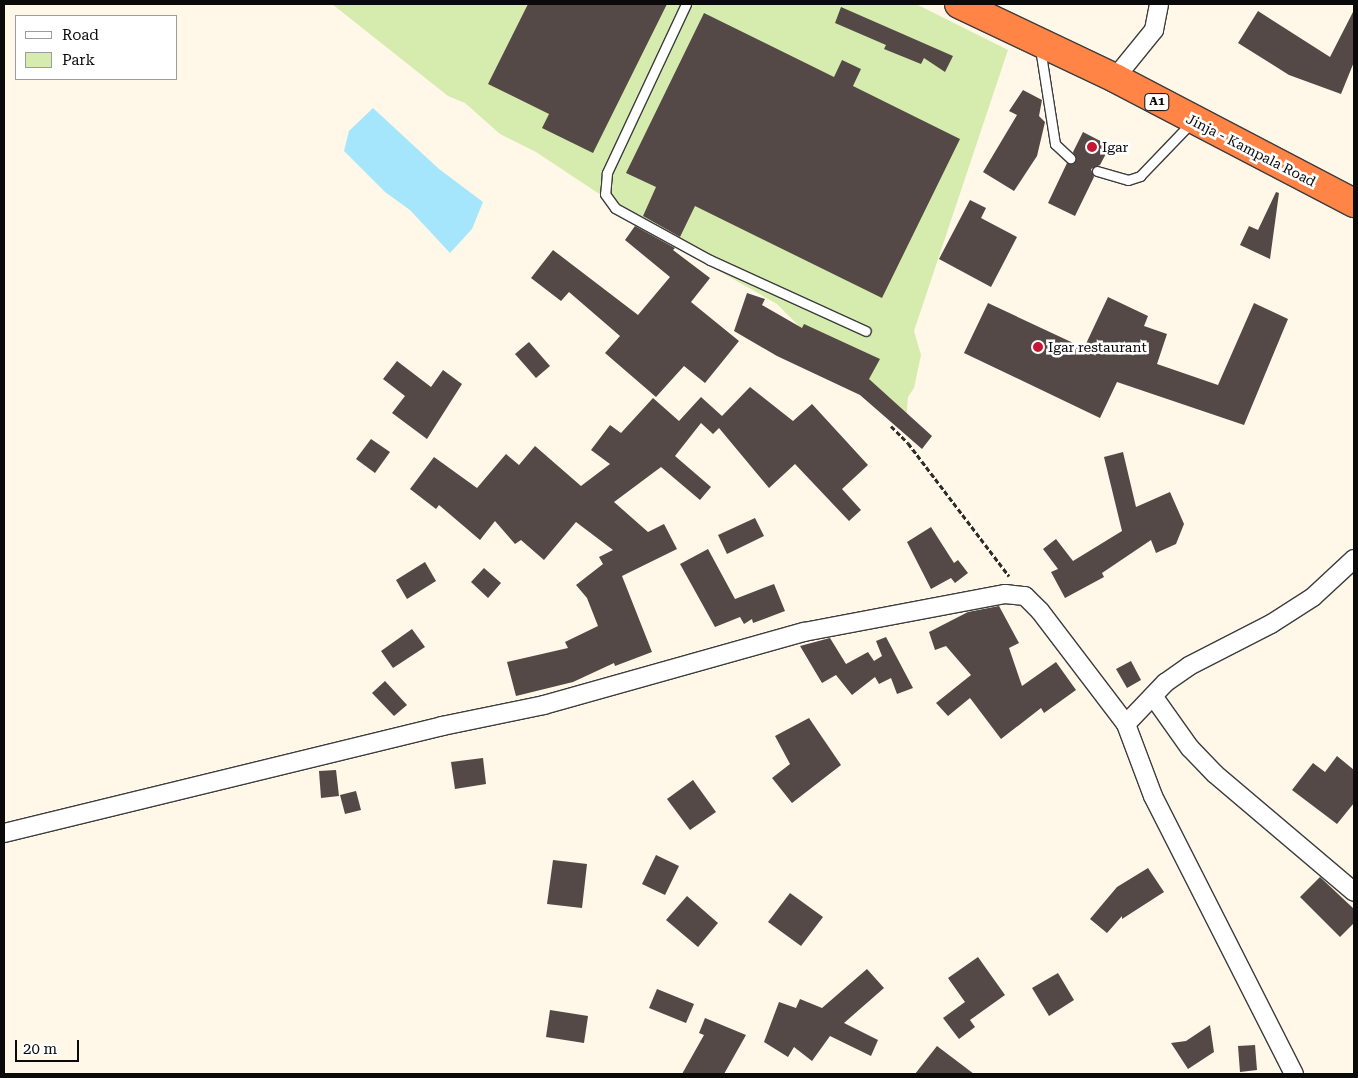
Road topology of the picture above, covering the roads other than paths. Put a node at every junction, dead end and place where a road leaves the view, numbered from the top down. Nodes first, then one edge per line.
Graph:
1 (686, 4) edge
2 (959, 4) edge
3 (1159, 4) edge
4 (1040, 42) junction
5 (1115, 78) junction
6 (1194, 121) junction
7 (1070, 158) dead end
8 (1097, 171) dead end
9 (1354, 203) edge
10 (866, 331) dead end
11 (1354, 559) edge
12 (1153, 696) junction
13 (1126, 724) junction
14 (4, 833) edge
15 (1354, 892) edge
16 (1294, 1074) edge

1 - 10 lane
2 - 4 highway, Jinja - Kampala Road / A1
3 - 5 street
4 - 5 highway, Jinja - Kampala Road / A1
4 - 7 lane
5 - 6 highway, Jinja - Kampala Road / A1
6 - 8 lane
6 - 9 highway, Jinja - Kampala Road / A1
11 - 12 street
12 - 13 street
12 - 15 street
13 - 14 street
13 - 16 street

